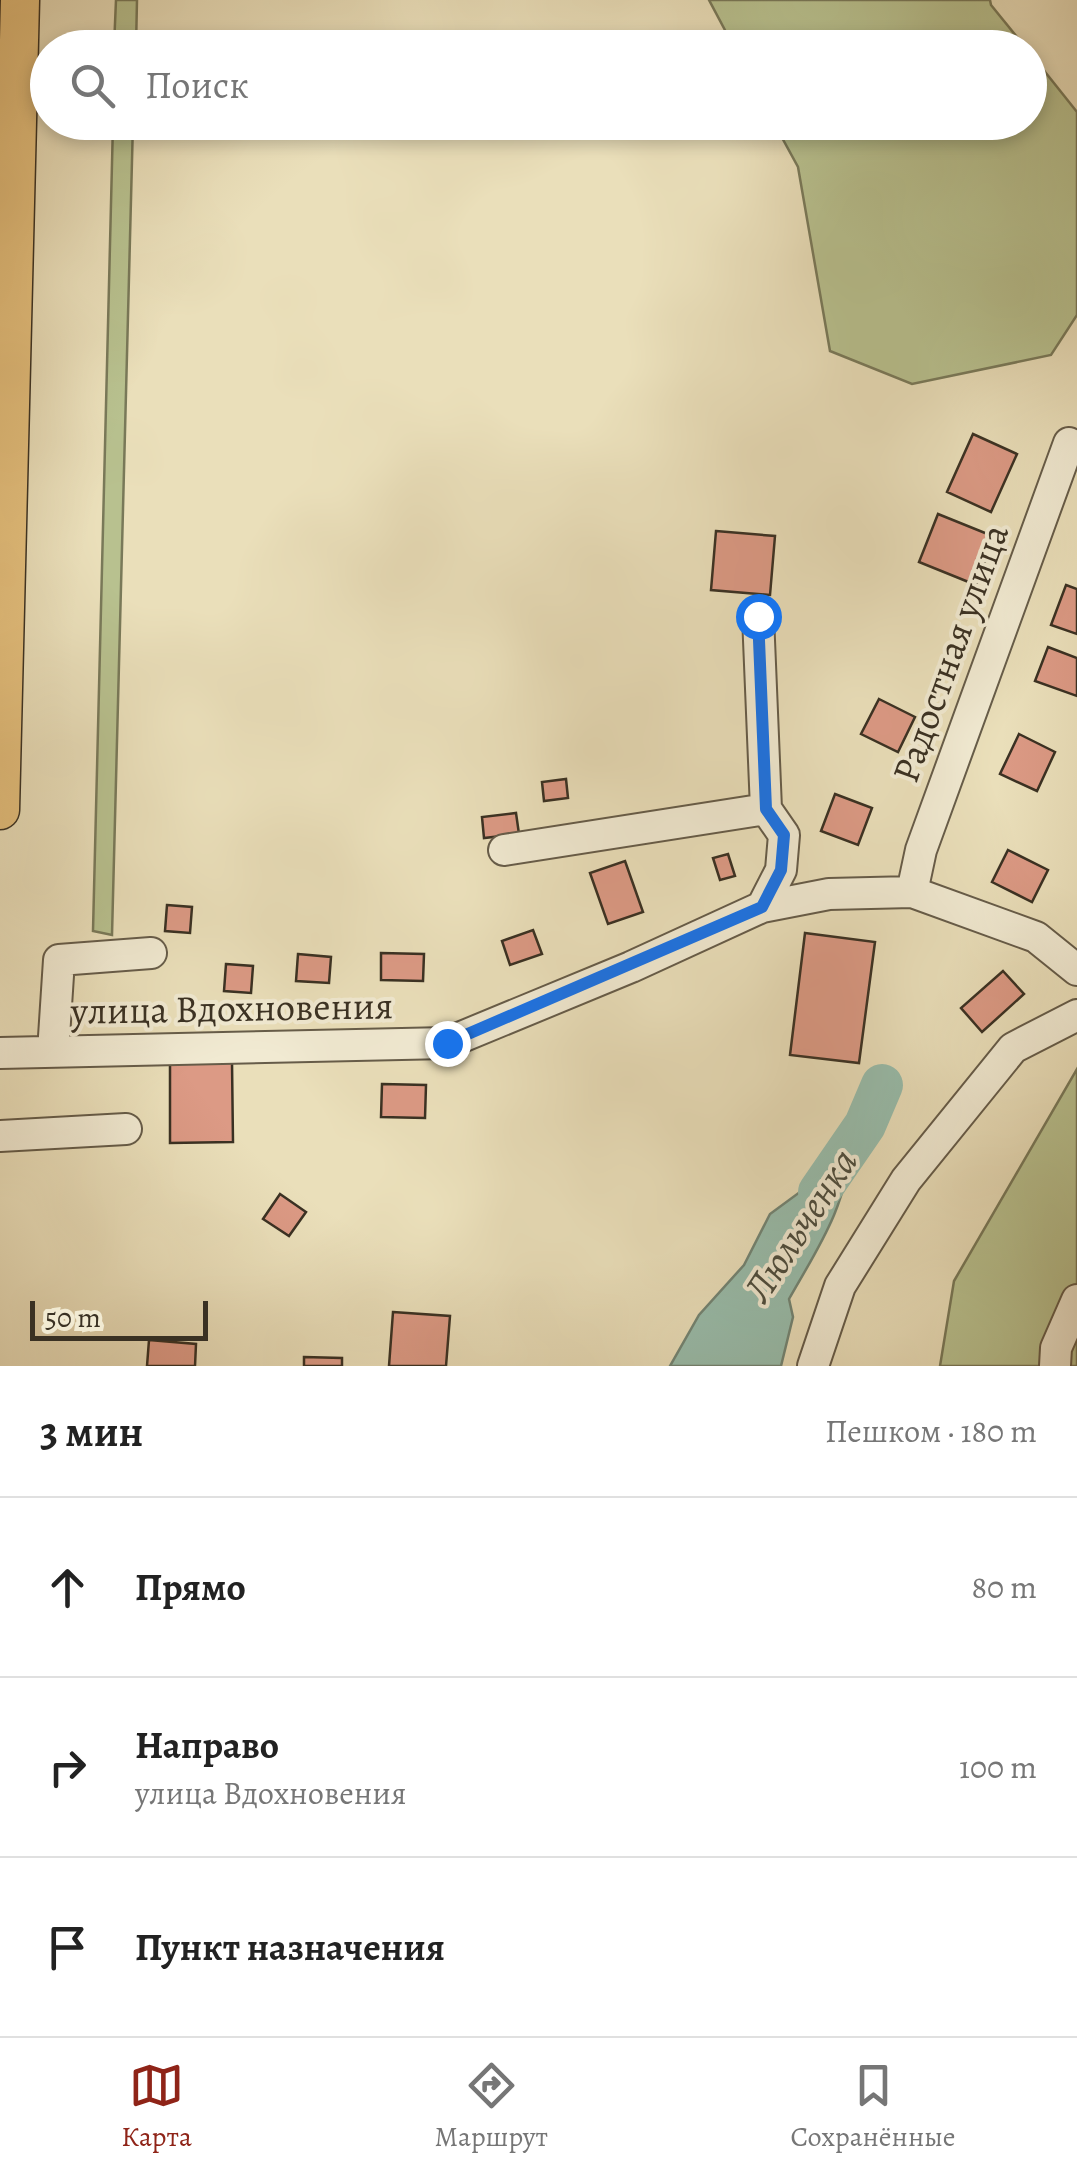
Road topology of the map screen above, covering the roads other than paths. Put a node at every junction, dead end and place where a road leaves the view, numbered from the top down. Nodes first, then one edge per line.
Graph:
1 (20, 0) edge
2 (1069, 444) dead end
3 (758, 616) dead end
4 (766, 809) junction
5 (0, 810) edge
6 (504, 850) dead end
7 (912, 892) junction
8 (762, 907) junction
9 (151, 953) dead end
10 (1077, 970) edge
11 (1077, 1014) edge
12 (53, 1052) junction
13 (0, 1054) edge
14 (126, 1129) dead end
15 (0, 1136) edge
16 (1077, 1300) edge
17 (813, 1366) edge
18 (1056, 1366) edge

1 - 5 main road
2 - 7 street, Радостная улица
3 - 4 street
4 - 6 street
4 - 8 street
7 - 8 street, улица Вдохновения
7 - 10 street, улица Вдохновения
8 - 12 street, улица Вдохновения
9 - 12 street
11 - 17 street
12 - 13 street, улица Вдохновения
14 - 15 street
16 - 18 street

